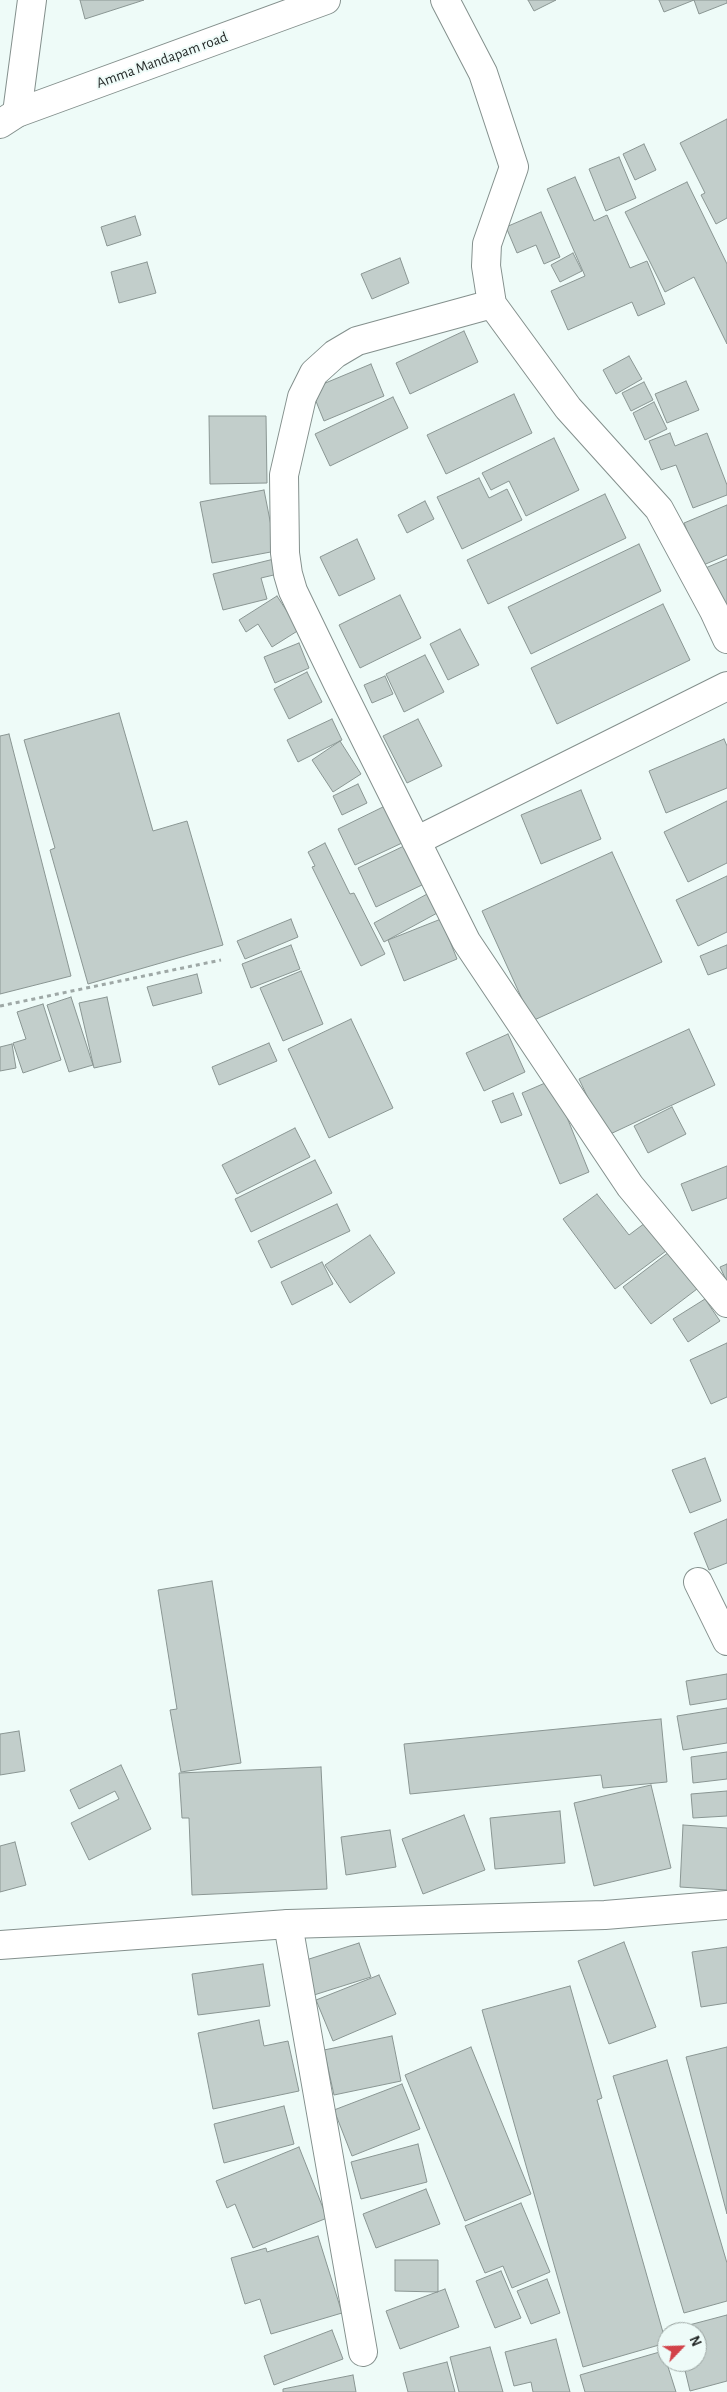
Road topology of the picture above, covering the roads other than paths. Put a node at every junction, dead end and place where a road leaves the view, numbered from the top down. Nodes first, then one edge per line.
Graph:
1 (32, 0) edge
2 (326, 0) edge
3 (445, 0) edge
4 (8, 118) edge
5 (492, 304) junction
6 (727, 639) edge
7 (727, 686) edge
8 (416, 842) junction
9 (727, 1303) edge
10 (698, 1582) dead end
11 (727, 1641) edge
12 (727, 1905) edge
13 (288, 1924) junction
14 (0, 1944) edge
15 (363, 2352) dead end

1 - 4 street
2 - 4 street, Amma Mandapam road
3 - 5 street
5 - 6 street
5 - 8 street
7 - 8 street
8 - 9 street
10 - 11 street
12 - 13 street
13 - 14 street
13 - 15 street

